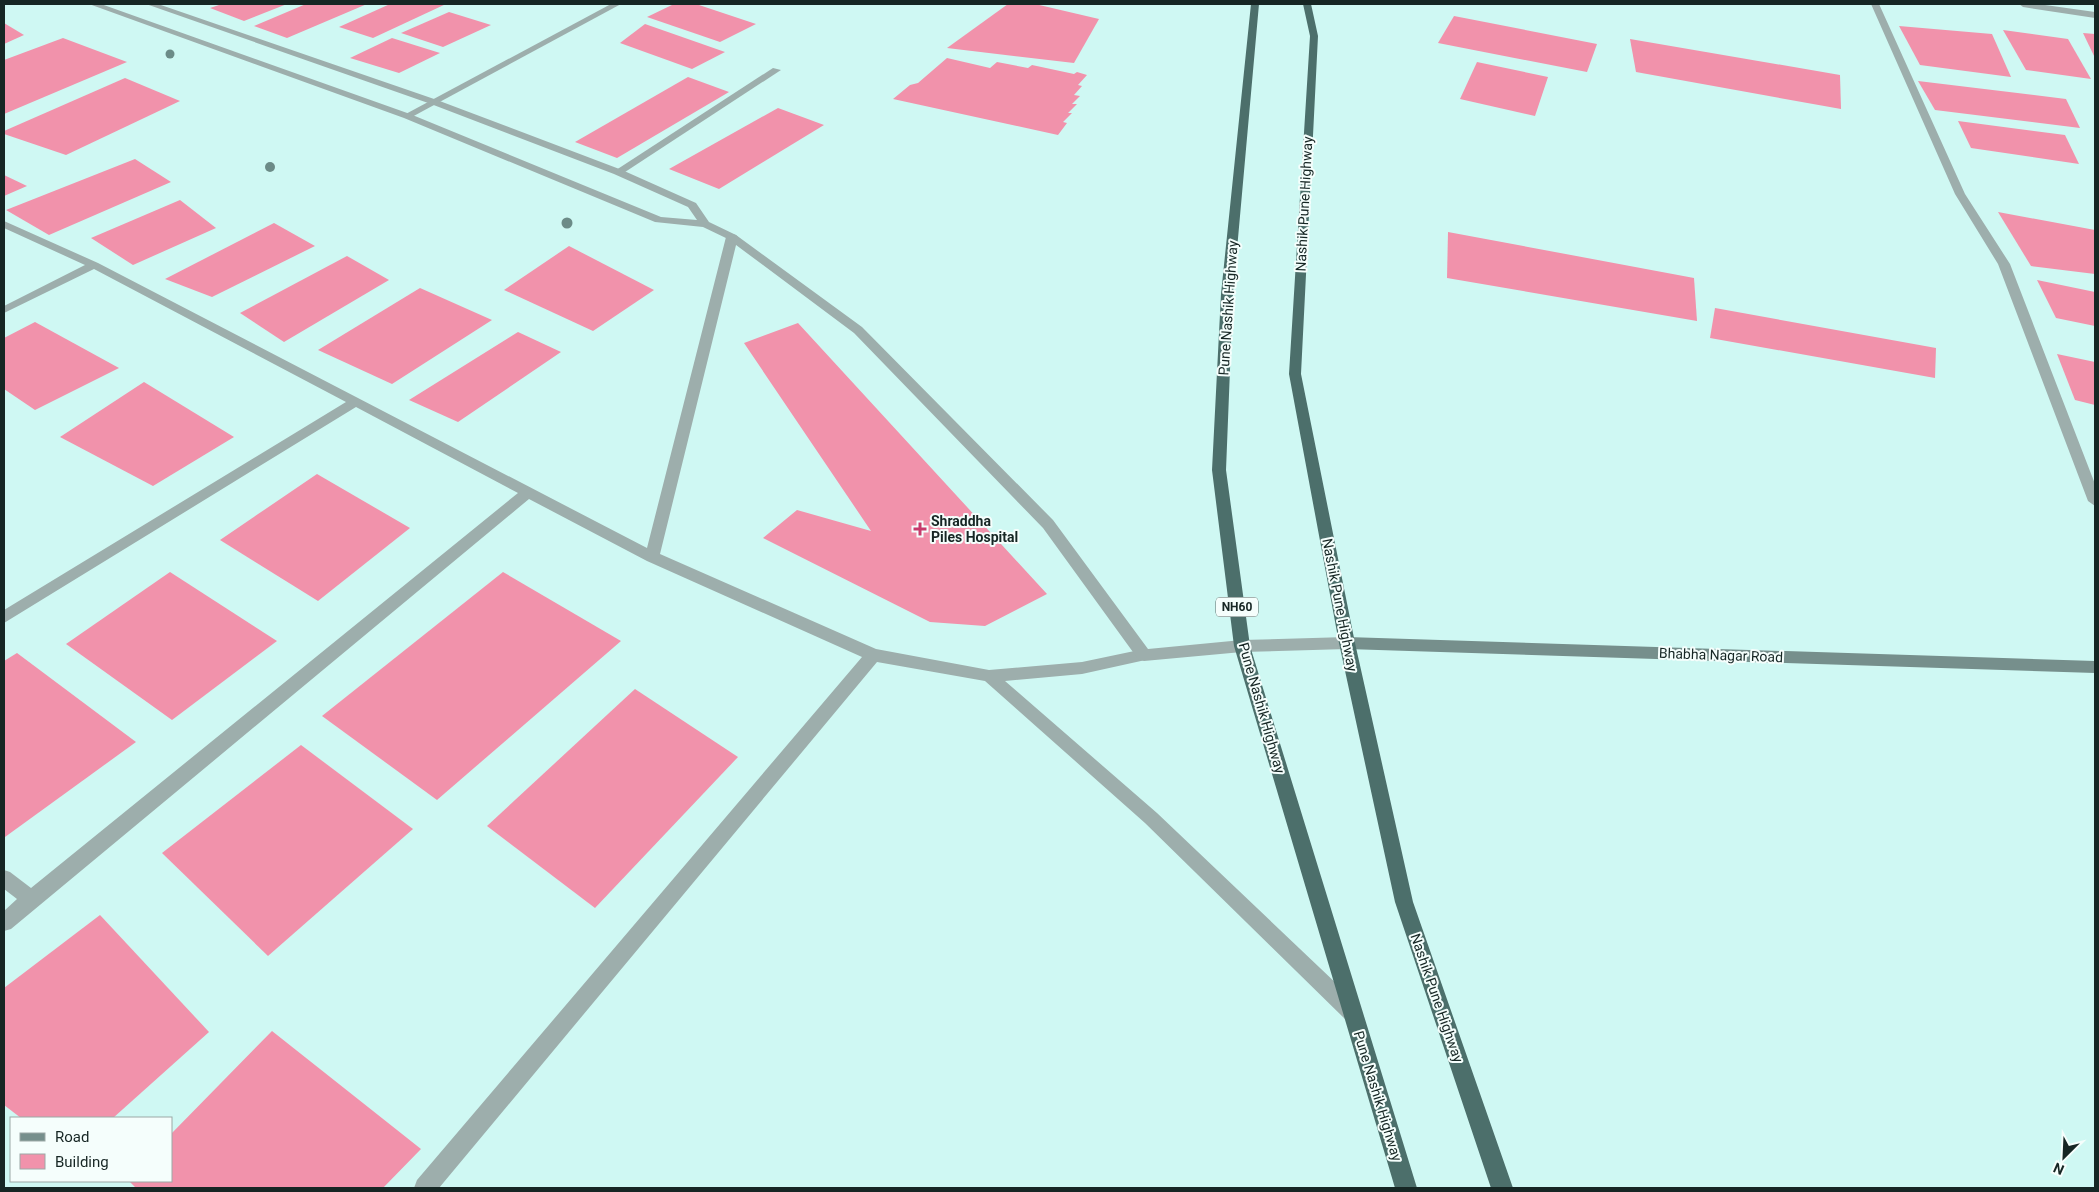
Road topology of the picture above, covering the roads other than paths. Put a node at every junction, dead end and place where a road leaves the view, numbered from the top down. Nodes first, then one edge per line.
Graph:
1 (93, 4) edge
2 (150, 4) edge
3 (617, 4) edge
4 (1255, 4) edge
5 (1307, 4) edge
6 (1875, 4) edge
7 (2023, 4) edge
8 (2095, 15) edge
9 (243, 35) junction
10 (218, 47) junction
11 (776, 70) dead end
12 (434, 102) junction
13 (407, 116) junction
14 (618, 172) junction
15 (4, 224) edge
16 (705, 224) junction
17 (732, 236) junction
18 (94, 265) junction
19 (4, 310) edge
20 (357, 402) junction
21 (529, 491) junction
22 (2095, 501) edge
23 (652, 557) junction
24 (4, 617) edge
25 (1347, 643) junction
26 (1242, 646) junction
27 (873, 655) junction
28 (1144, 655) junction
29 (2095, 667) edge
30 (989, 676) junction
31 (4, 878) edge
32 (31, 899) junction
33 (4, 923) edge
34 (1352, 1012) junction
35 (425, 1188) edge
36 (1406, 1188) edge
37 (1502, 1188) edge

1 - 10 street
2 - 9 street
3 - 12 street
4 - 26 highway, Pune Nashik Highway / NH60
5 - 25 highway, Nashik Pune Highway
6 - 22 street
7 - 8 street
9 - 10 street
9 - 12 street
10 - 13 street
11 - 14 street
12 - 13 street
12 - 14 street
13 - 16 street
14 - 16 street
15 - 18 street
16 - 17 street
17 - 23 street
17 - 28 street
18 - 19 street
18 - 20 street
20 - 21 street
20 - 24 street
21 - 23 street
21 - 32 street
23 - 27 street
25 - 26 street
25 - 29 main road, Bhabha Nagar Road
25 - 37 highway, Nashik Pune Highway
26 - 28 street
26 - 34 highway, Pune Nashik Highway / NH60
27 - 30 street
27 - 35 street
28 - 30 street
30 - 34 street
31 - 32 street
32 - 33 street
34 - 36 highway, Pune Nashik Highway / NH60

